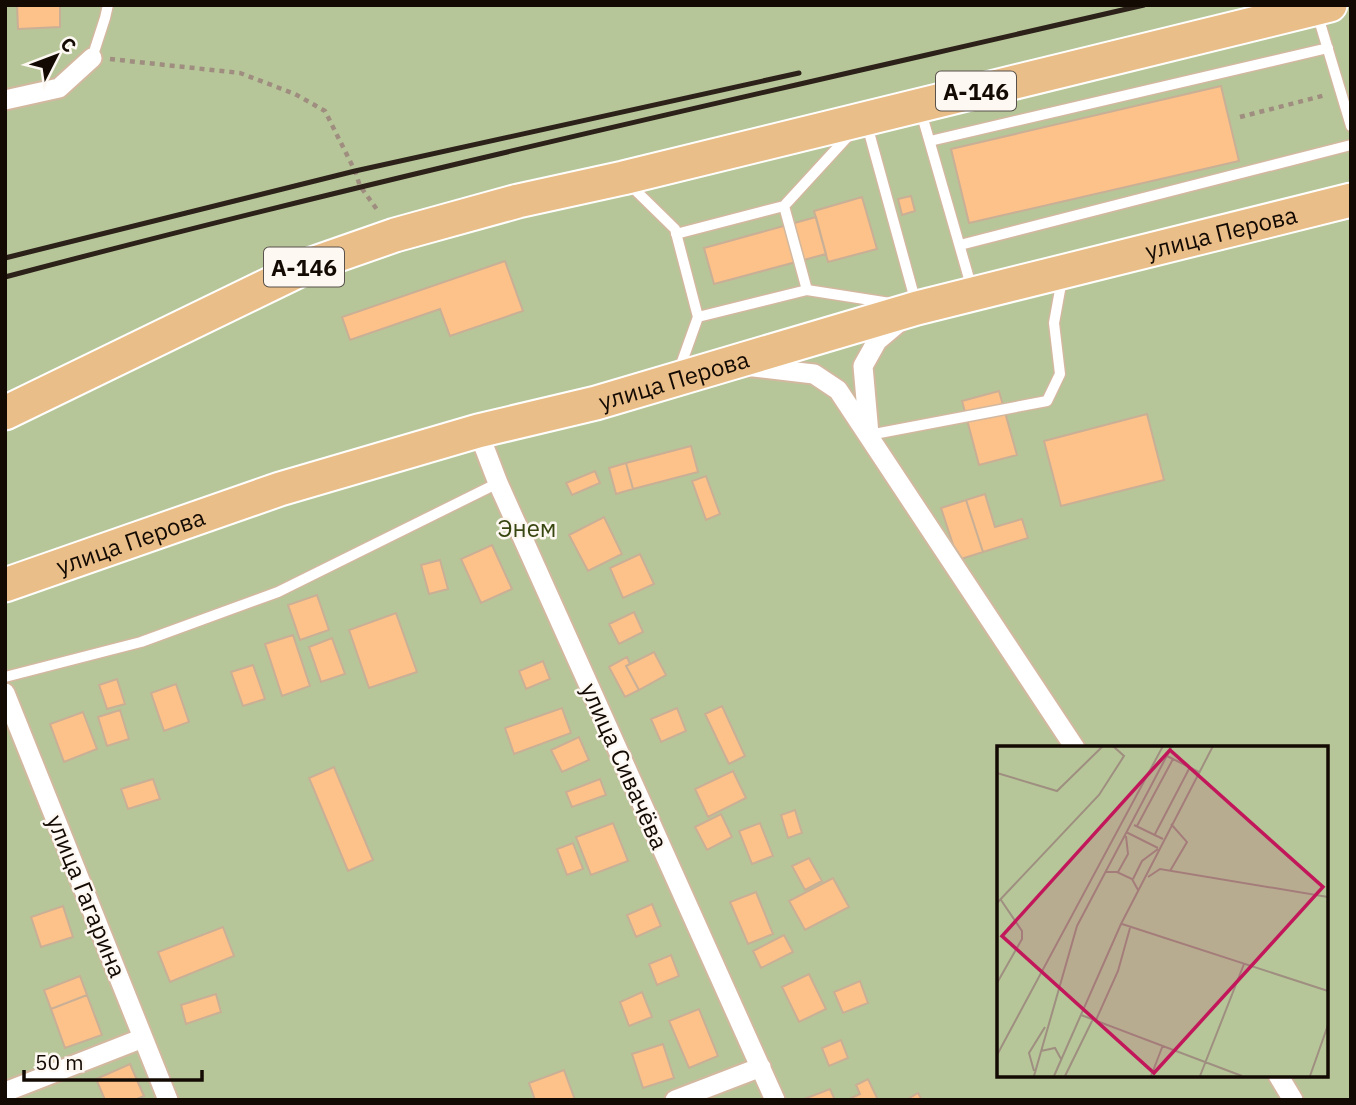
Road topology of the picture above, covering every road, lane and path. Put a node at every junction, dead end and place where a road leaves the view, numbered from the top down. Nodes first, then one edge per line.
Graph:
1 (108, 5) edge
2 (1323, 7) edge
3 (1328, 48) junction
4 (92, 58) junction
5 (1340, 91) junction
6 (5, 100) edge
7 (919, 104) junction
8 (1240, 117) dead end
9 (865, 118) junction
10 (1351, 126) edge
11 (930, 141) junction
12 (1351, 145) edge
13 (623, 178) junction
14 (1351, 200) edge
15 (783, 206) junction
16 (676, 234) junction
17 (395, 235) junction
18 (960, 245) junction
19 (1063, 272) junction
20 (807, 290) junction
21 (973, 293) junction
22 (917, 308) junction
23 (698, 317) junction
24 (731, 364) junction
25 (675, 380) junction
26 (5, 413) edge
27 (478, 430) junction
28 (869, 435) junction
29 (498, 483) junction
30 (5, 584) edge
31 (5, 677) edge
32 (5, 693) edge
33 (1074, 746) edge
34 (143, 1038) junction
35 (761, 1067) junction
36 (1279, 1077) edge
37 (5, 1092) edge
38 (167, 1100) edge
39 (675, 1100) edge
40 (775, 1100) edge
41 (1293, 1100) edge

1 - 4 lane
2 - 3 lane
2 - 7 highway, А-146
3 - 5 lane
3 - 11 lane
4 - 6 street
4 - 17 path
5 - 8 path
5 - 10 lane
7 - 9 highway, А-146
7 - 11 lane
9 - 13 highway, А-146
9 - 15 lane
9 - 22 lane
11 - 18 lane
12 - 18 lane
13 - 16 lane
13 - 17 highway, А-146
14 - 19 highway, улица Перова
15 - 16 lane
15 - 20 lane
16 - 23 lane
17 - 26 highway, А-146
18 - 21 lane
19 - 21 highway, улица Перова
19 - 28 lane
20 - 22 lane
20 - 23 lane
21 - 22 highway, улица Перова
22 - 24 highway, улица Перова
22 - 28 street
23 - 25 lane
24 - 25 highway, улица Перова
24 - 28 street
25 - 27 highway, улица Перова
27 - 29 street, улица Сивачёва
27 - 30 highway, улица Перова
28 - 33 street
29 - 31 lane
29 - 35 street, улица Сивачёва
32 - 34 street, улица Гагарина
34 - 37 street
34 - 38 street, улица Гагарина
35 - 39 street
35 - 40 street, улица Сивачёва
36 - 41 street

